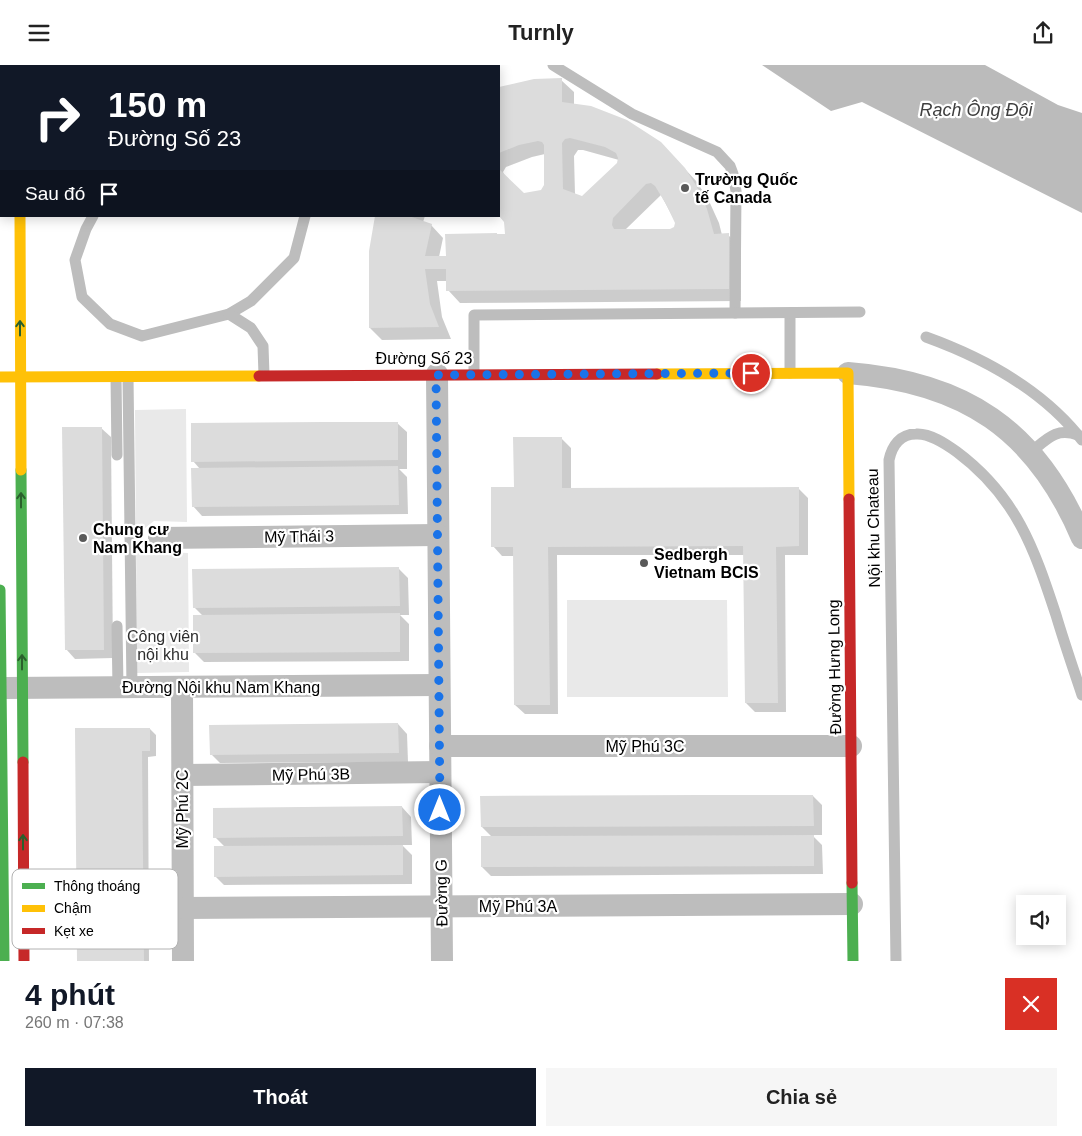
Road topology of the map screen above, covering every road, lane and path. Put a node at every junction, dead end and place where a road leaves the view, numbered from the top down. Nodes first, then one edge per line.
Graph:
1 (553, 65) edge
2 (20, 217) edge
3 (92, 217) edge
4 (305, 217) edge
5 (860, 312) dead end
6 (735, 313) junction
7 (790, 313) junction
8 (229, 314) junction
9 (926, 337) dead end
10 (790, 373) junction
11 (848, 373) junction
12 (474, 374) junction
13 (264, 375) junction
14 (436, 375) junction
15 (116, 376) junction
16 (128, 376) junction
17 (0, 377) edge
18 (20, 377) junction
19 (1081, 437) edge
20 (1031, 452) junction
21 (117, 455) dead end
22 (438, 535) junction
23 (1082, 537) edge
24 (159, 538) dead end
25 (0, 590) edge
26 (117, 626) dead end
27 (440, 685) junction
28 (182, 687) junction
29 (12, 688) junction
30 (125, 688) junction
31 (1082, 695) edge
32 (440, 746) junction
33 (851, 746) junction
34 (440, 772) junction
35 (182, 775) junction
36 (20, 869) edge
37 (852, 904) junction
38 (441, 907) junction
39 (183, 908) junction
40 (4, 961) edge
41 (183, 961) edge
42 (442, 961) edge
43 (853, 961) edge
44 (896, 961) edge

1 - 6 lane
18 -> 2 street
3 - 8 lane
4 - 8 lane
5 - 7 lane
6 - 7 lane
6 - 12 lane
7 - 10 lane
8 - 13 lane
9 - 19 lane
10 - 11 street, Đường Số 23
10 - 12 street, Đường Số 23
11 - 20 street
11 - 33 street, Đường Hưng Long
12 - 14 street, Đường Số 23
13 - 14 street, Đường Số 23
13 - 16 street, Đường Số 23
14 - 22 street, Đường G
15 - 16 street, Đường Số 23
15 - 18 street, Đường Số 23
15 - 21 lane
16 - 30 lane
17 - 18 street, Đường Số 23
29 -> 18 street
19 - 20 lane
20 - 23 street
22 - 24 street, Mỹ Thái 3
22 - 27 street, Đường G
25 - 29 street
26 - 30 lane
27 - 28 street, Đường Nội khu Nam Khang
27 - 32 street, Đường G
28 - 30 street, Đường Nội khu Nam Khang
28 - 35 street, Mỹ Phú 2C
29 - 30 street, Đường Nội khu Nam Khang
36 -> 29 street
29 - 40 street
31 - 44 lane, Nội khu Chateau
32 - 33 street, Mỹ Phú 3C
32 - 34 street, Đường G
33 - 37 street, Đường Hưng Long
34 - 35 street, Mỹ Phú 3B
34 - 38 street, Đường G
35 - 39 street, Mỹ Phú 2C
37 - 38 street, Mỹ Phú 3A
37 - 43 street, Đường Hưng Long
38 - 39 street, Mỹ Phú 3A
38 - 42 street, Đường G
39 - 41 street, Mỹ Phú 2C

